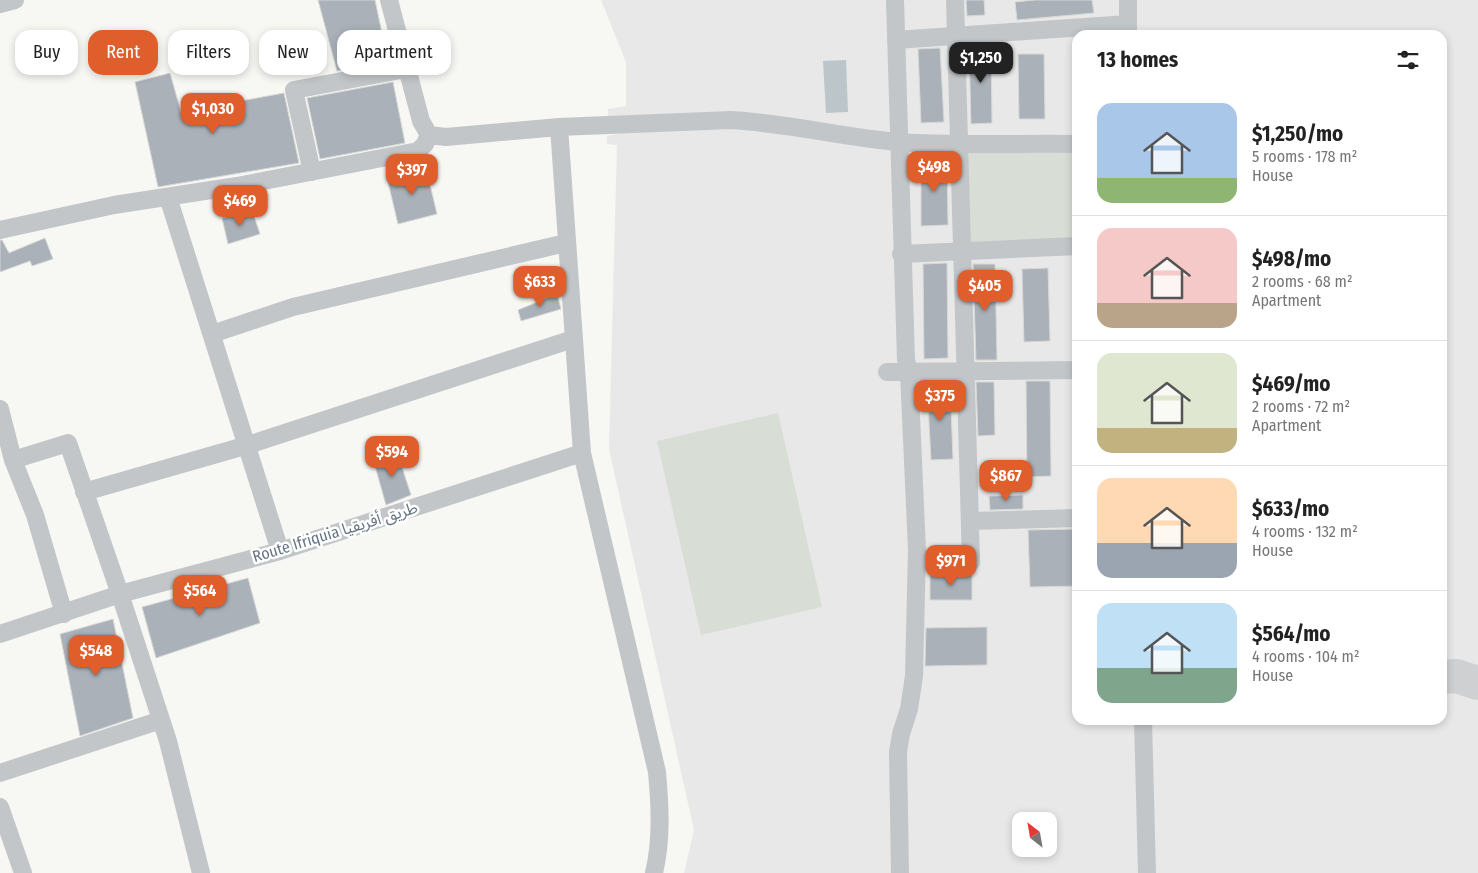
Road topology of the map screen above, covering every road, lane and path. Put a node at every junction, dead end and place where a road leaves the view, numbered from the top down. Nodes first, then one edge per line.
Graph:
1 (16, 0) edge
2 (389, 0) edge
3 (895, 0) edge
4 (955, 0) edge
5 (1128, 0) edge
6 (0, 4) edge
7 (396, 30) edge
8 (1128, 30) edge
9 (1072, 32) edge
10 (957, 36) junction
11 (896, 40) junction
12 (374, 75) edge
13 (408, 75) edge
14 (559, 127) junction
15 (429, 135) junction
16 (898, 142) junction
17 (960, 143) junction
18 (1072, 144) edge
19 (312, 172) junction
20 (168, 197) junction
21 (0, 230) edge
22 (566, 243) junction
23 (1072, 246) edge
24 (963, 251) junction
25 (901, 254) junction
26 (212, 334) junction
27 (573, 339) junction
28 (1072, 370) edge
29 (966, 371) junction
30 (886, 372) dead end
31 (909, 372) junction
32 (0, 409) edge
33 (248, 445) junction
34 (582, 452) junction
35 (13, 460) junction
36 (84, 492) junction
37 (1072, 518) edge
38 (970, 521) junction
39 (280, 551) junction
40 (971, 562) dead end
41 (120, 594) junction
42 (64, 614) junction
43 (0, 634) edge
44 (160, 720) junction
45 (1143, 725) edge
46 (0, 773) edge
47 (0, 807) edge
48 (23, 873) edge
49 (201, 873) edge
50 (654, 873) edge
51 (900, 873) edge
52 (1147, 873) edge

1 - 6 street
2 - 7 street
3 - 11 street
4 - 10 street
5 - 8 street
9 - 10 street
10 - 11 street
10 - 17 street
11 - 16 street
12 - 19 street
13 - 15 street
14 - 15 street
14 - 16 street
14 - 22 street
15 - 19 street
16 - 17 street
16 - 25 street
17 - 18 street
17 - 24 street
19 - 20 street
20 - 21 street
20 - 26 street
22 - 26 street
22 - 27 street
23 - 24 street
24 - 25 street
24 - 29 street
25 - 31 street
26 - 33 street
27 - 33 street
27 - 34 street
28 - 29 street
29 - 31 street
29 - 38 street
30 - 31 street
31 - 51 street
32 - 35 street
33 - 36 street
33 - 39 street
34 - 39 street, Route Ifriquia طريق أفريقيا
34 - 50 street
35 - 36 street
35 - 42 street
36 - 41 street
37 - 38 street
38 - 40 street
39 - 41 street, Route Ifriquia طريق أفريقيا
41 - 42 street, Route Ifriquia طريق أفريقيا
41 - 44 street
42 - 43 street, Route Ifriquia طريق أفريقيا
44 - 46 street
44 - 49 street
45 - 52 street
47 - 48 street

